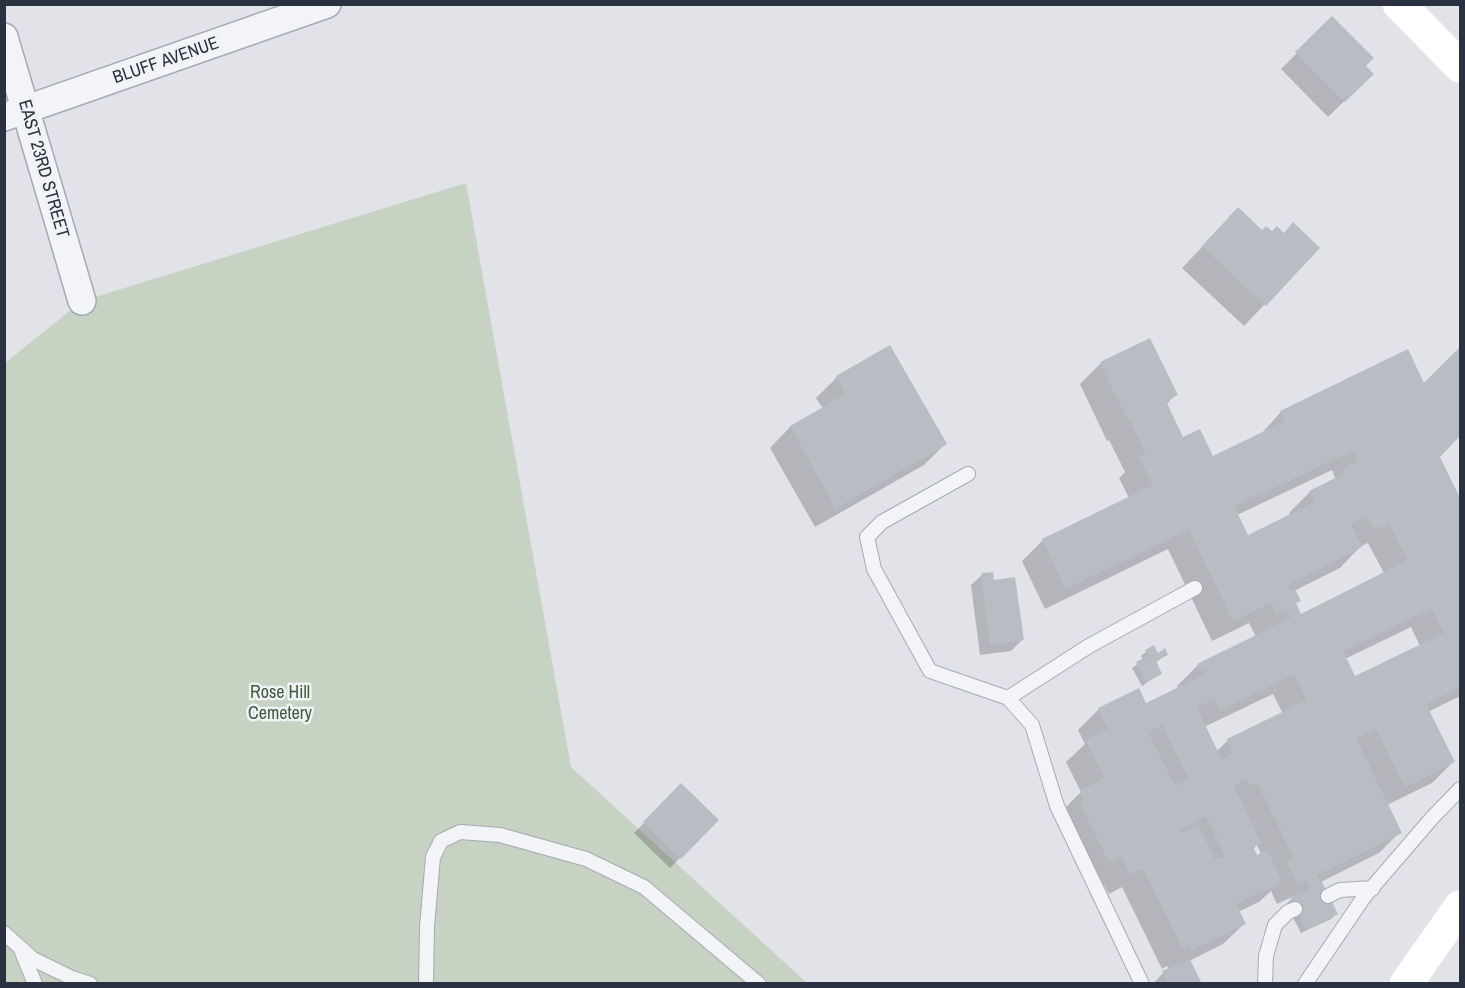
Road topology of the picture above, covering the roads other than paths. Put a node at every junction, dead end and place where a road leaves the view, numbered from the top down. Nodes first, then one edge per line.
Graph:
1 (327, 4) edge
2 (1399, 4) edge
3 (4, 37) edge
4 (1461, 66) edge
5 (15, 113) edge
6 (82, 301) dead end
7 (968, 474) dead end
8 (1195, 588) dead end
9 (1008, 698) junction
10 (1461, 789) edge
11 (1372, 888) junction
12 (1328, 896) dead end
13 (1295, 909) dead end
14 (1455, 923) edge
15 (4, 933) edge
16 (20, 948) junction
17 (35, 984) edge
18 (90, 984) edge
19 (426, 984) edge
20 (759, 984) edge
21 (1142, 984) edge
22 (1265, 984) edge
23 (1305, 984) edge
24 (1406, 984) edge

1 - 5 street, BLUFF AVENUE
2 - 4 street
3 - 5 street, EAST 23RD STREET
5 - 6 street, EAST 23RD STREET
7 - 9 lane
8 - 9 lane
9 - 21 lane
10 - 11 lane
11 - 12 lane
11 - 23 lane
13 - 22 lane
14 - 24 street
15 - 16 lane
16 - 17 lane
16 - 18 lane
19 - 20 lane

